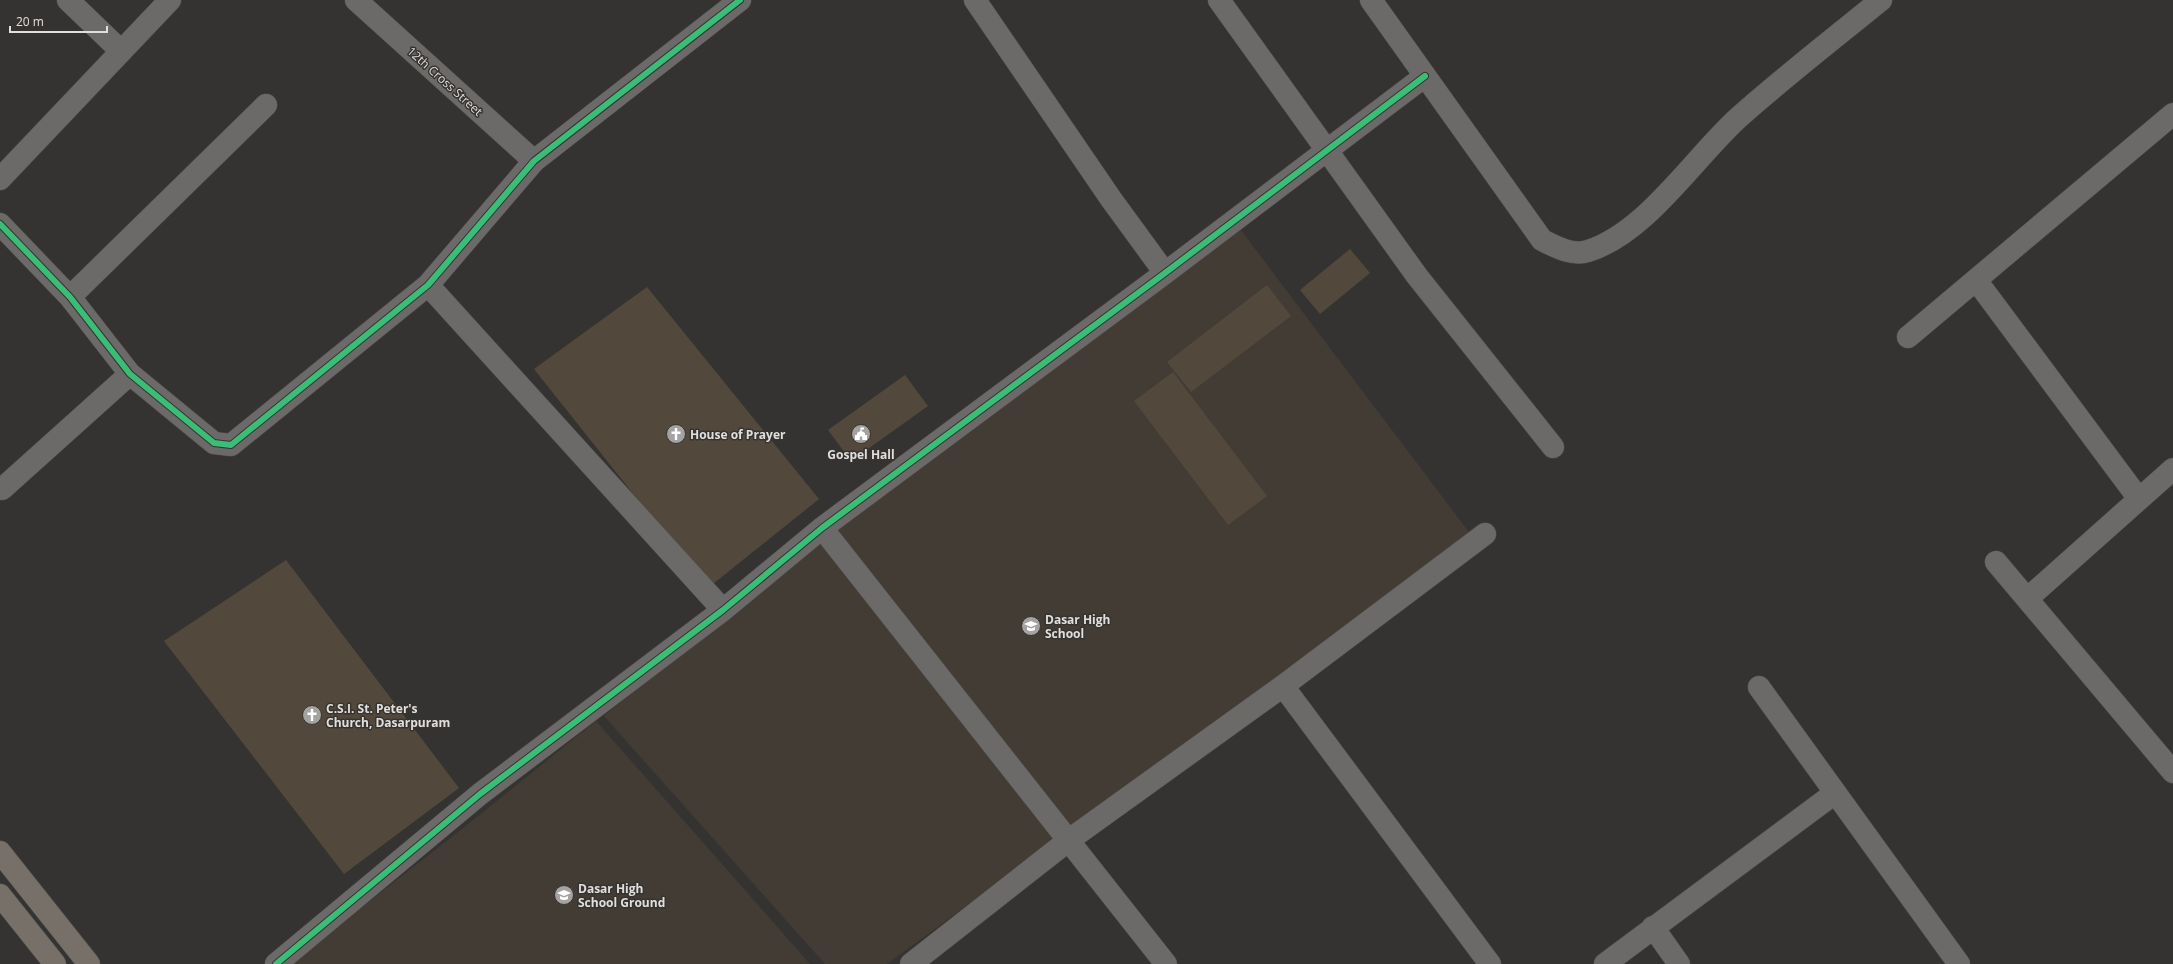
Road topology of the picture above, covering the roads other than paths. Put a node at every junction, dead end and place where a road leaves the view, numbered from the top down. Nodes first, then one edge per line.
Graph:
1 (68, 0) edge
2 (170, 0) edge
3 (356, 0) edge
4 (740, 0) edge
5 (975, 0) edge
6 (1219, 0) edge
7 (1371, 0) edge
8 (1880, 0) edge
9 (121, 51) junction
10 (1425, 76) junction
11 (266, 106) dead end
12 (2173, 114) edge
13 (1327, 150) junction
14 (534, 161) junction
15 (0, 179) edge
16 (0, 224) edge
17 (1165, 273) junction
18 (1976, 280) junction
19 (428, 285) junction
20 (70, 297) junction
21 (1908, 337) dead end
22 (130, 374) junction
23 (1553, 447) dead end
24 (2173, 469) edge
25 (1, 489) edge
26 (2139, 499) junction
27 (822, 528) junction
28 (1485, 534) dead end
29 (1996, 562) dead end
30 (2027, 599) junction
31 (723, 610) junction
32 (1283, 686) junction
33 (1759, 687) dead end
34 (2173, 772) edge
35 (1835, 793) junction
36 (1068, 840) junction
37 (0, 852) edge
38 (0, 895) edge
39 (1653, 927) junction
40 (55, 964) edge
41 (89, 964) edge
42 (276, 964) edge
43 (911, 964) edge
44 (1166, 964) edge
45 (1490, 964) edge
46 (1605, 964) edge
47 (1679, 964) edge
48 (1959, 964) edge

1 - 9 street
2 - 9 street
3 - 14 street, 12th Cross Street
4 - 14 street
5 - 17 street
6 - 13 street
7 - 10 street
8 - 10 street
9 - 15 street
10 - 13 street
11 - 20 street
12 - 18 street
13 - 17 street
13 - 23 street
14 - 19 street
16 - 20 street
17 - 27 street
18 - 21 street
18 - 26 street
19 - 22 street
19 - 31 street
20 - 22 street
22 - 25 street
24 - 26 street
26 - 30 street
27 - 31 street
27 - 36 street
28 - 32 street
29 - 30 street
30 - 34 street
31 - 42 street
32 - 36 street
32 - 45 street
33 - 35 street
35 - 39 street
35 - 48 street
36 - 43 street
36 - 44 street
37 - 41 highway
38 - 40 highway
39 - 46 street
39 - 47 street

